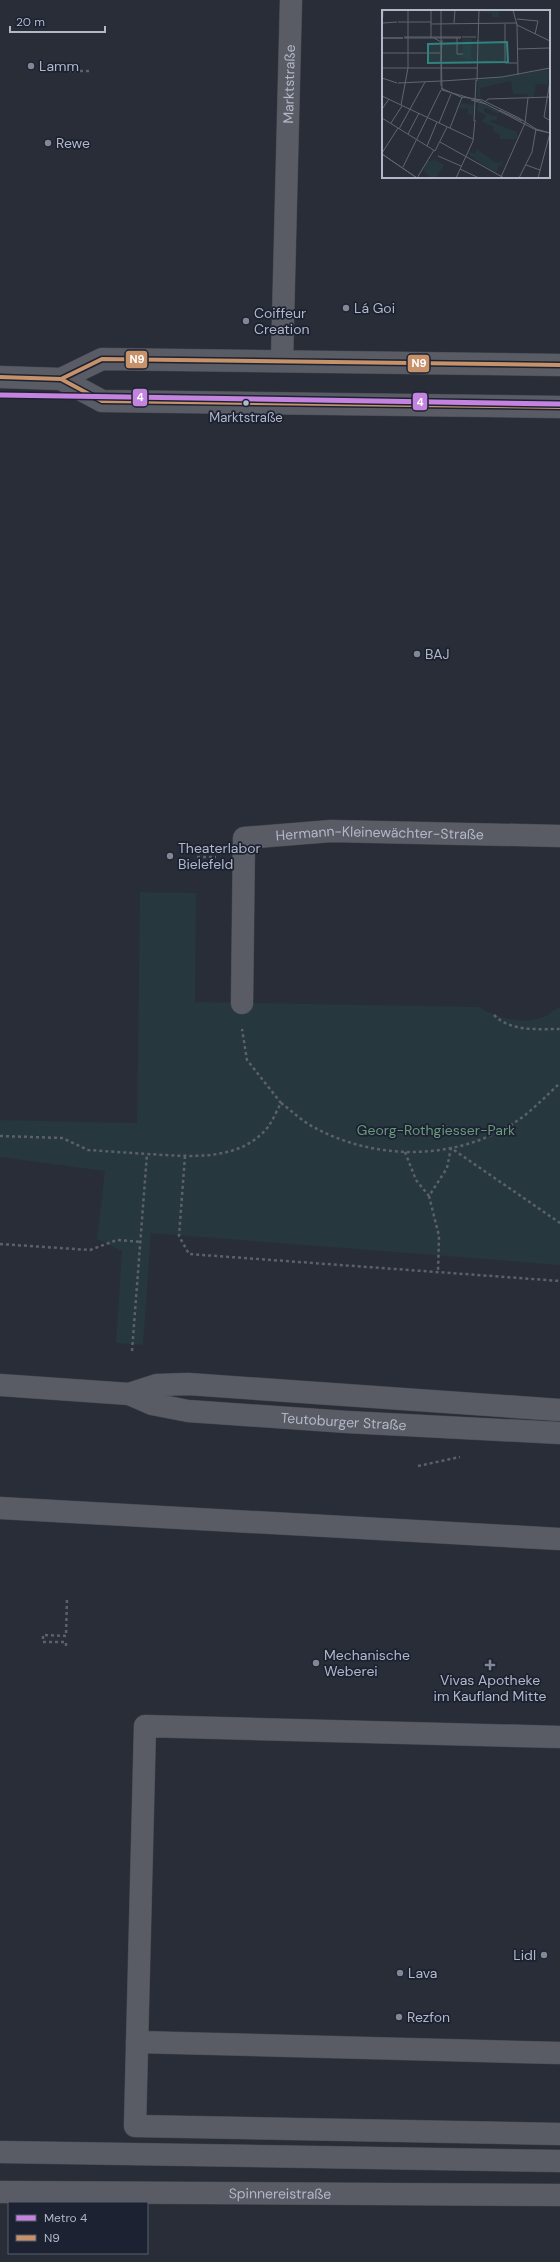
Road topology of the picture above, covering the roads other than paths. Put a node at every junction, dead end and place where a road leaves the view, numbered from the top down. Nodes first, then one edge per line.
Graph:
1 (291, 0) edge
2 (282, 360) junction
3 (560, 365) edge
4 (0, 377) edge
5 (62, 379) junction
6 (560, 406) edge
7 (560, 836) edge
8 (242, 1002) road end
9 (0, 1385) edge
10 (129, 1394) junction
11 (560, 1410) edge
12 (560, 1432) edge
13 (0, 1508) edge
14 (560, 1539) edge
15 (560, 1737) edge
16 (137, 2042) junction
17 (560, 2053) edge
18 (560, 2134) edge
19 (0, 2152) edge
20 (560, 2160) edge
21 (0, 2192) edge
22 (560, 2195) edge

1 - 2 street, Marktstraße
2 - 3 street
2 - 5 street
4 - 5 street
5 - 6 street
7 - 8 street, Hermann-Kleinewächter-Straße
9 - 10 street, Teutoburger Straße
10 - 11 street, Teutoburger Straße
10 - 12 street, Teutoburger Straße
13 - 14 street
15 - 16 street
16 - 17 street
16 - 18 street
19 - 20 street
21 - 22 street, Spinnereistraße

